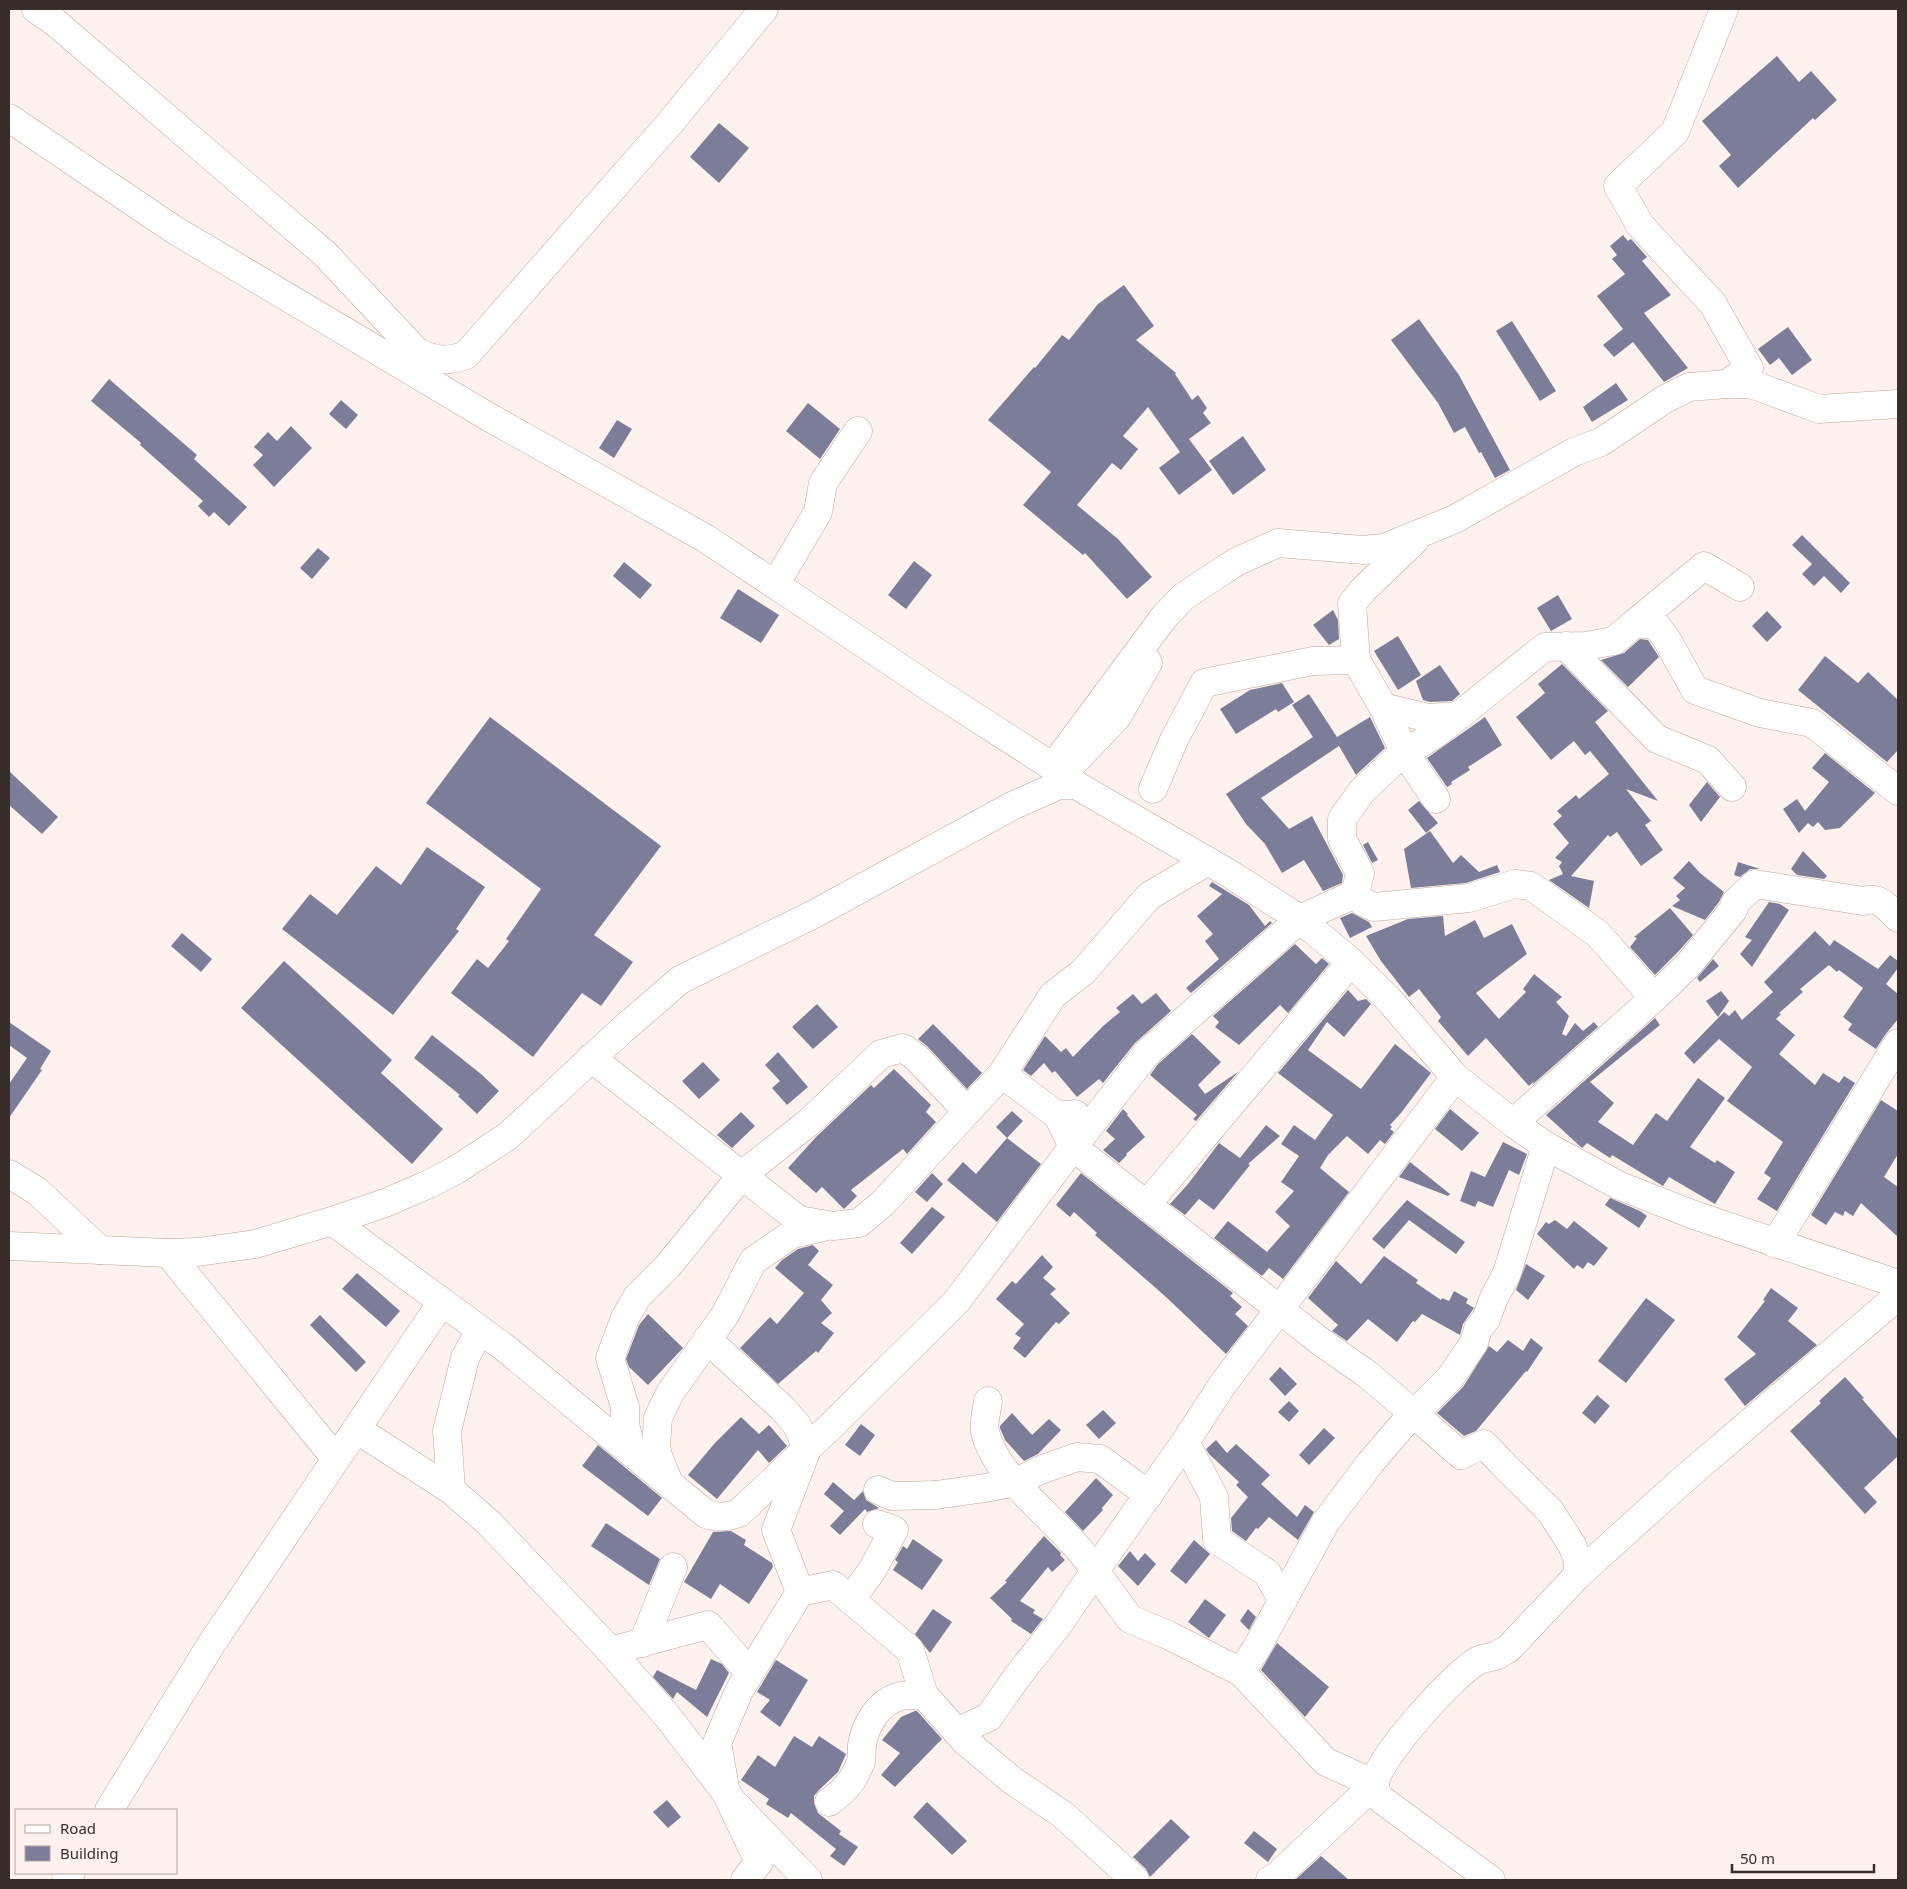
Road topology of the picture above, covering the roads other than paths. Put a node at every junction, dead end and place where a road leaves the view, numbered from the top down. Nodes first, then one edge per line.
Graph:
1 (36, 9) edge
2 (764, 9) edge
3 (1724, 9) edge
4 (9, 118) edge
5 (1727, 384) junction
6 (1898, 404) edge
7 (858, 431) dead end
8 (1424, 532) junction
9 (775, 584) junction
10 (1740, 587) dead end
11 (1635, 623) junction
12 (1566, 646) junction
13 (1356, 660) junction
14 (1383, 707) junction
15 (1457, 716) junction
16 (1406, 753) junction
17 (1064, 775) junction
18 (1732, 787) dead end
19 (1153, 789) dead end
20 (1898, 791) edge
21 (1436, 799) dead end
22 (1208, 861) junction
23 (1354, 894) junction
24 (1898, 918) edge
25 (1300, 919) junction
26 (1352, 962) junction
27 (1654, 998) junction
28 (1898, 1043) edge
29 (591, 1058) junction
30 (1002, 1074) junction
31 (1456, 1077) junction
32 (967, 1111) junction
33 (1100, 1112) junction
34 (1058, 1116) junction
35 (1512, 1123) junction
36 (1546, 1146) junction
37 (1073, 1147) junction
38 (9, 1174) edge
39 (742, 1175) junction
40 (1146, 1205) junction
41 (332, 1221) junction
42 (829, 1225) junction
43 (1775, 1244) junction
44 (9, 1246) edge
45 (100, 1250) junction
46 (168, 1253) junction
47 (1898, 1284) edge
48 (1898, 1296) edge
49 (442, 1302) junction
50 (1279, 1309) junction
51 (480, 1330) junction
52 (708, 1339) junction
53 (988, 1401) dead end
54 (356, 1429) junction
55 (1185, 1442) junction
56 (807, 1448) junction
57 (632, 1453) junction
58 (336, 1459) junction
59 (1016, 1482) junction
60 (669, 1483) junction
61 (450, 1490) junction
62 (878, 1490) dead end
63 (1149, 1495) junction
64 (877, 1524) dead end
65 (673, 1567) dead end
66 (1095, 1571) junction
67 (1578, 1575) junction
68 (800, 1592) junction
69 (850, 1600) junction
70 (1283, 1601) junction
71 (643, 1643) junction
72 (610, 1651) junction
73 (1241, 1672) junction
74 (750, 1673) junction
75 (924, 1695) junction
76 (957, 1732) junction
77 (1375, 1784) junction
78 (726, 1793) junction
79 (829, 1802) dead end
80 (110, 1809) edge
81 (745, 1880) edge
82 (808, 1880) edge
83 (1135, 1880) edge
84 (1270, 1880) edge
85 (1491, 1880) edge

1 - 2 street
3 - 5 street
4 - 9 street
5 - 6 street
5 - 8 street
7 - 9 street
8 - 13 street
8 - 17 street
9 - 17 street
10 - 11 street
11 - 12 street
11 - 20 street
12 - 15 street
12 - 18 street
13 - 14 street
13 - 19 street
14 - 15 street
14 - 16 street
15 - 16 street
16 - 21 street
16 - 23 street
17 - 22 street
17 - 29 street
22 - 25 street
22 - 30 street
23 - 25 street
23 - 27 street
24 - 27 street
25 - 26 street
25 - 33 street
26 - 31 street
26 - 40 street
27 - 35 street
28 - 43 street
29 - 39 street
29 - 41 street
30 - 32 street
30 - 34 street
31 - 35 street
31 - 50 street
32 - 39 street
32 - 42 street
33 - 34 street
33 - 37 street
34 - 37 street
35 - 36 street
36 - 43 street
36 - 67 street
37 - 40 street
37 - 56 street
38 - 45 street
39 - 42 street
39 - 57 street
40 - 50 street
41 - 46 street
41 - 49 street
42 - 52 street
43 - 47 street
44 - 45 street
45 - 46 street
46 - 58 street
48 - 67 street
49 - 51 street
49 - 54 street
50 - 55 street
50 - 70 street
51 - 57 street
51 - 61 street
52 - 56 street
52 - 60 street
53 - 59 street
54 - 58 street
54 - 61 street
55 - 63 street
55 - 70 street
56 - 60 street
56 - 68 street
57 - 60 street
58 - 80 street
59 - 62 street
59 - 63 street
59 - 66 street
61 - 72 street
63 - 66 street
64 - 69 street
65 - 71 street
66 - 73 street
66 - 76 street
67 - 77 street
68 - 69 street
68 - 74 street
69 - 75 street
70 - 73 street
71 - 72 street
71 - 74 street
72 - 78 street
73 - 77 street
74 - 78 street
75 - 76 street
75 - 79 street
76 - 83 street
77 - 84 street
77 - 85 street
78 - 81 street
78 - 82 street

